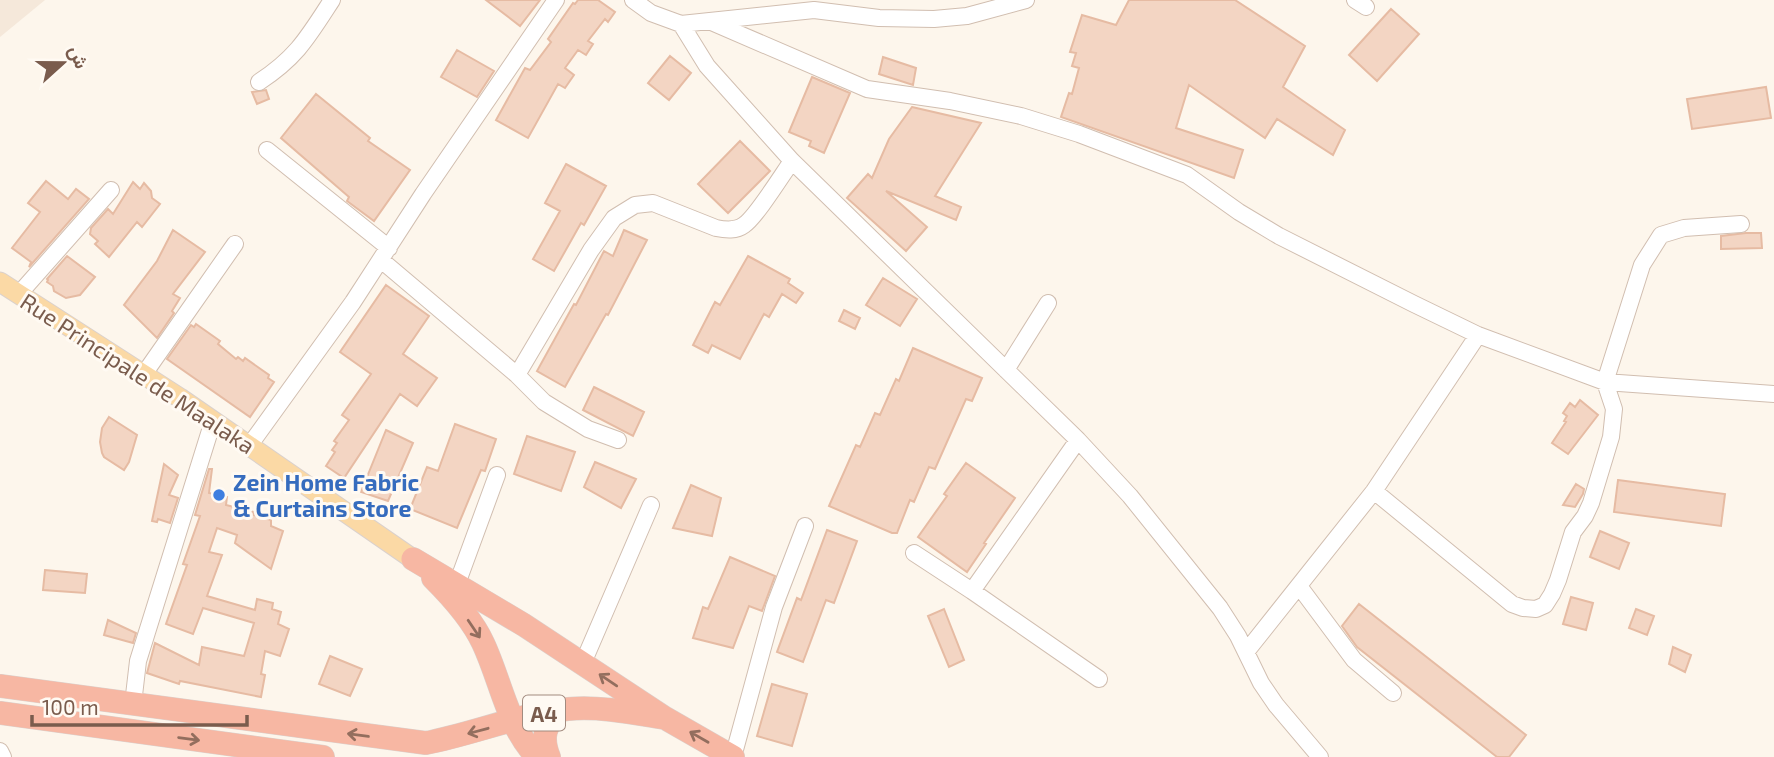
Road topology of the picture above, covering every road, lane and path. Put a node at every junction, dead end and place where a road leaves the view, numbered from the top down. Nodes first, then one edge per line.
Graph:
1 (332, 0) edge
2 (556, 0) edge
3 (633, 0) edge
4 (1026, 0) edge
5 (709, 21) junction
6 (681, 24) junction
7 (259, 82) dead end
8 (267, 150) dead end
9 (792, 161) junction
10 (111, 190) dead end
11 (1741, 224) dead end
12 (234, 244) dead end
13 (385, 254) junction
14 (0, 282) edge
15 (19, 294) junction
16 (1048, 303) dead end
17 (1478, 335) junction
18 (1006, 370) junction
19 (144, 374) junction
20 (517, 375) junction
21 (1605, 382) junction
22 (1774, 394) edge
23 (212, 421) junction
24 (618, 440) dead end
25 (1078, 440) junction
26 (250, 446) junction
27 (498, 475) dead end
28 (1374, 491) junction
29 (651, 505) dead end
30 (805, 526) dead end
31 (914, 553) dead end
32 (414, 559) junction
33 (457, 584) junction
34 (1298, 586) junction
35 (972, 591) junction
36 (1246, 652) junction
37 (583, 663) junction
38 (1098, 679) dead end
39 (0, 686) edge
40 (1393, 693) dead end
41 (133, 704) junction
42 (560, 710) junction
43 (0, 713) edge
44 (665, 718) junction
45 (513, 720) junction
46 (0, 751) edge
47 (267, 754) edge
48 (3, 757) edge
49 (323, 757) edge
50 (537, 757) edge
51 (549, 757) edge
52 (733, 757) edge
53 (1321, 757) edge

1 - 7 street
2 - 13 street
3 - 6 street
4 - 5 street
5 - 6 street
5 - 17 street
6 - 9 street
8 - 13 street
9 - 18 street
9 - 20 street
10 - 15 street
11 - 21 street
12 - 19 street
13 - 20 street
13 - 26 street
14 - 15 main road, Rue Principale de Maalaka
15 - 19 main road, Rue Principale de Maalaka
16 - 18 street
17 - 21 street
17 - 28 street
18 - 25 street
19 - 23 main road, Rue Principale de Maalaka
20 - 24 street
21 - 22 street
21 - 28 street
23 - 26 main road, Rue Principale de Maalaka
23 - 41 street
25 - 35 street
25 - 36 street
26 - 32 main road, Rue Principale de Maalaka
27 - 33 street
28 - 34 street
29 - 37 street
30 - 52 street
31 - 35 street
32 - 33 highway
32 -> 45 highway
33 - 37 highway
34 - 36 street
34 - 40 street
35 - 38 street
36 - 53 street
44 -> 37 highway
39 - 41 highway, A4
45 -> 41 highway, A4
42 - 44 highway, A4
42 - 45 highway, A4
42 - 51 highway
43 -> 47 highway
52 -> 44 highway, A4
45 - 50 highway
46 - 48 street
47 - 49 highway

